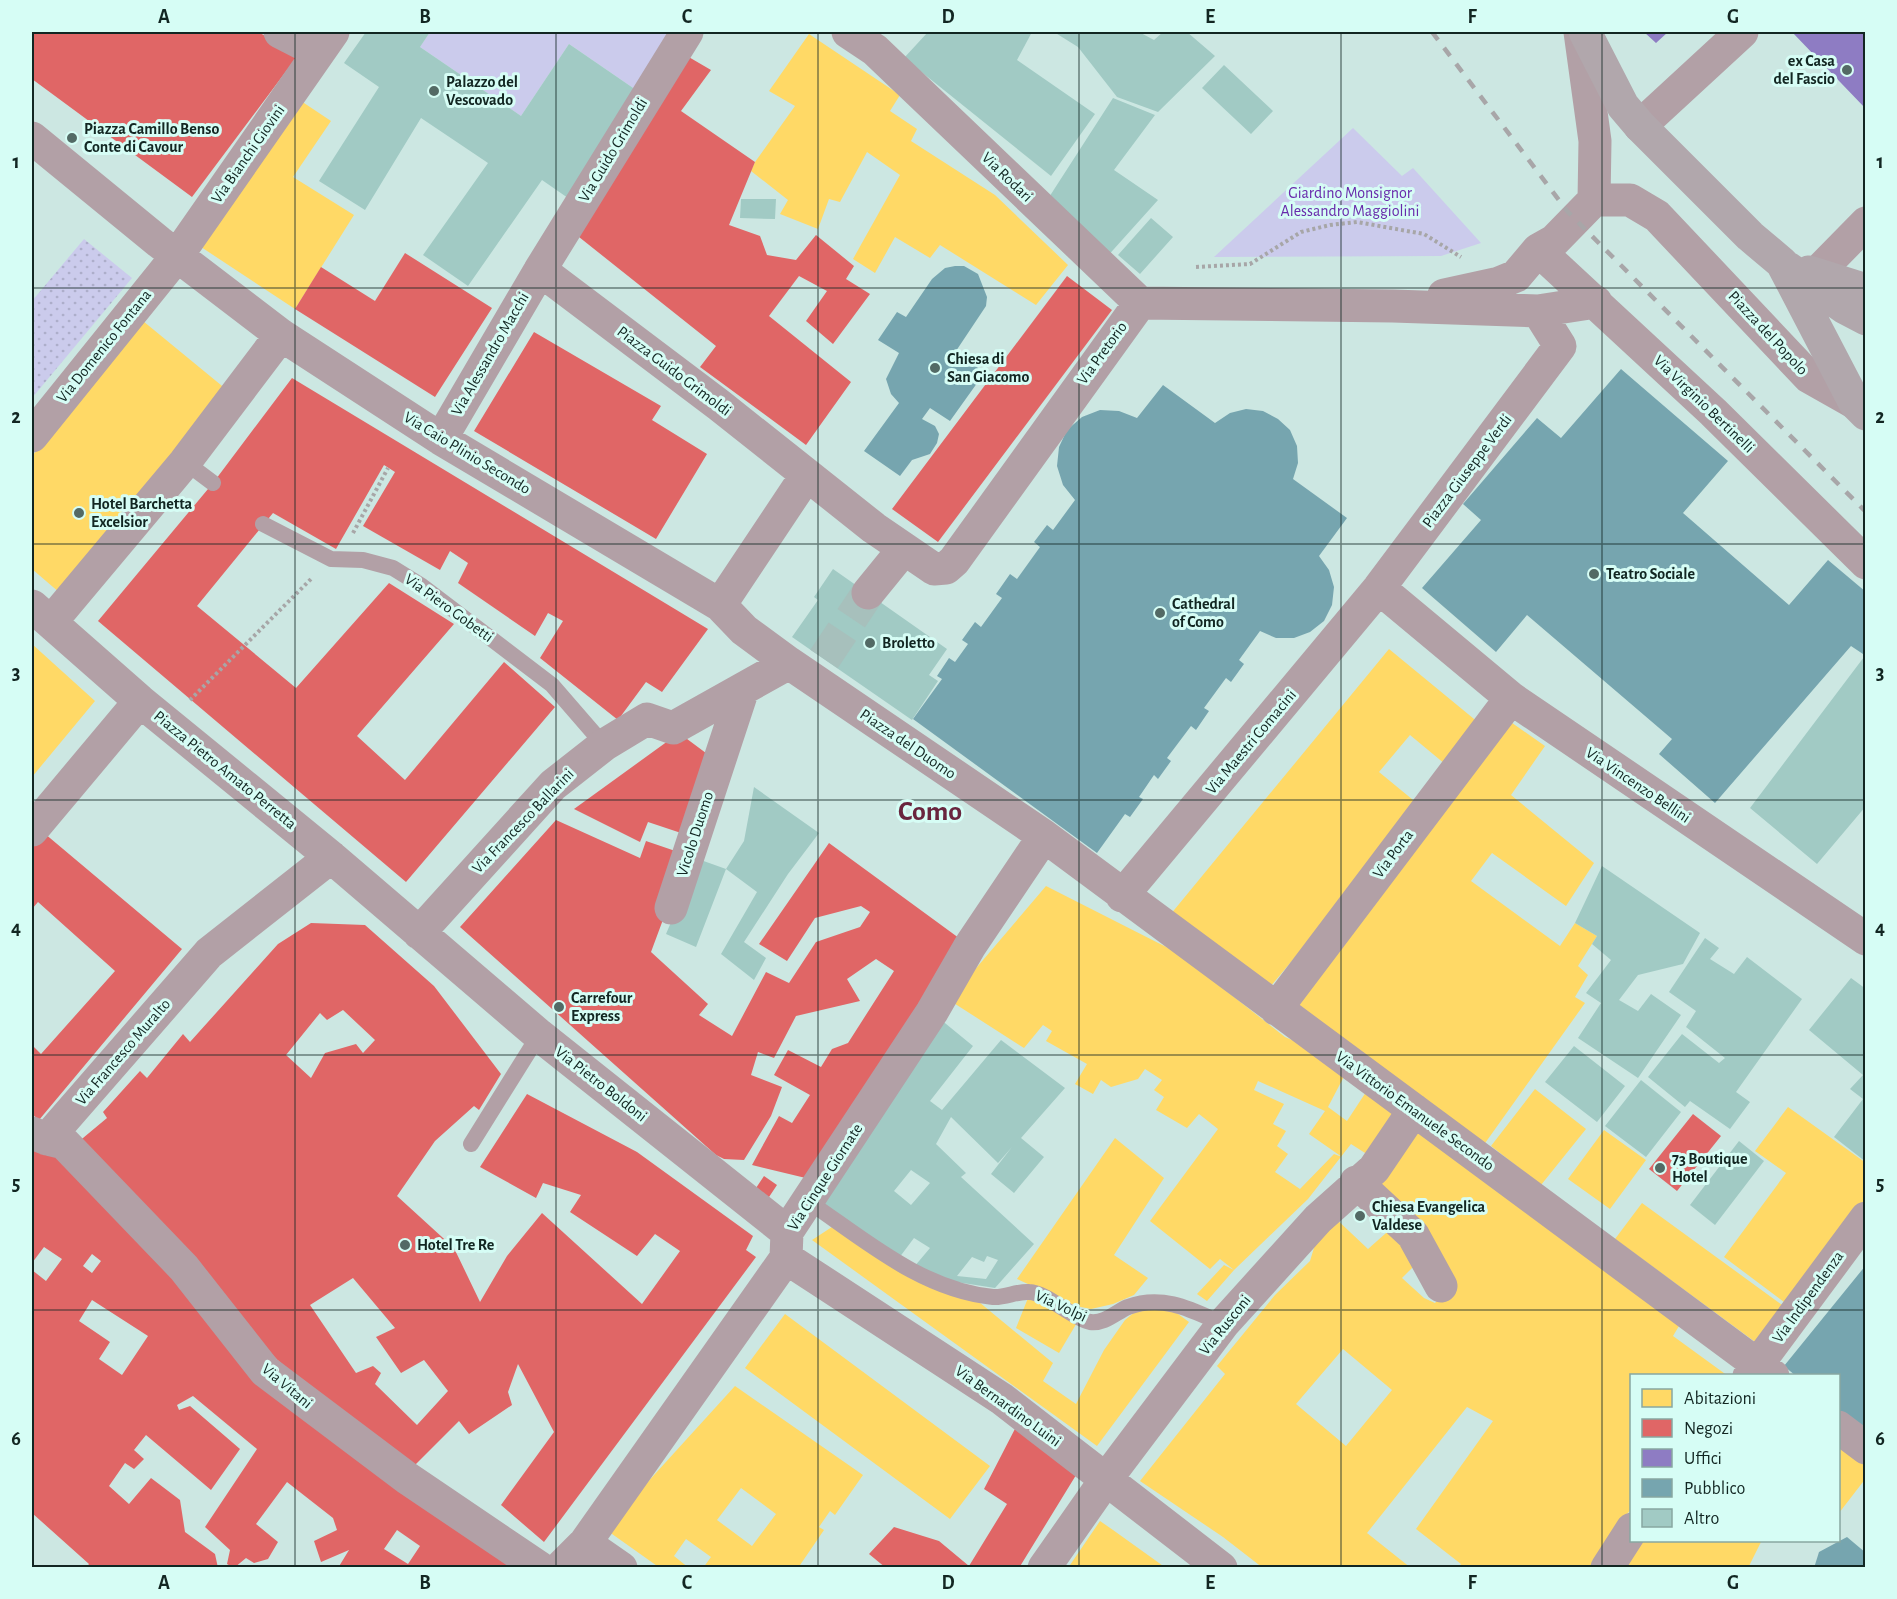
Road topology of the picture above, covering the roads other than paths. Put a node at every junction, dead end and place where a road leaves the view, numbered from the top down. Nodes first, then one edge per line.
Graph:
1 (280, 32) edge
2 (687, 32) edge
3 (848, 32) edge
4 (1580, 32) edge
5 (1585, 32) edge
6 (1742, 32) edge
7 (326, 42) edge
8 (1640, 126) junction
9 (32, 138) edge
10 (1594, 200) junction
11 (1866, 224) edge
12 (1538, 250) junction
13 (177, 256) junction
14 (1782, 263) junction
15 (540, 270) junction
16 (1815, 274) junction
17 (1866, 290) edge
18 (1596, 302) junction
19 (1140, 303) junction
20 (1393, 306) junction
21 (1538, 311) junction
22 (1866, 319) edge
23 (280, 335) junction
24 (1860, 409) edge
25 (448, 426) junction
26 (32, 436) edge
27 (185, 462) junction
28 (806, 476) junction
29 (213, 483) dead end
30 (263, 524) dead end
31 (903, 550) junction
32 (1866, 563) edge
33 (1379, 588) junction
34 (868, 593) tunnel mouth
35 (720, 605) junction
36 (41, 614) edge
37 (761, 643) joint
38 (807, 666) junction
39 (743, 689) junction
40 (1511, 698) junction
41 (140, 701) junction
42 (604, 745) junction
43 (32, 830) edge
44 (1051, 842) junction
45 (331, 858) junction
46 (1122, 896) junction
47 (670, 908) dead end
48 (419, 933) junction
49 (1866, 939) edge
50 (1275, 1009) junction
51 (539, 1035) junction
52 (1414, 1110) junction
53 (39, 1136) edge
54 (471, 1144) dead end
55 (1356, 1182) junction
56 (809, 1202) junction
57 (1866, 1218) edge
58 (787, 1245) junction
59 (1441, 1286) dead end
60 (1223, 1324) junction
61 (1760, 1372) edge
62 (1840, 1428) edge
63 (1866, 1448) edge
64 (1107, 1478) junction
65 (1630, 1532) edge
66 (585, 1544) junction
67 (540, 1568) edge
68 (560, 1568) edge
69 (621, 1568) edge
70 (1044, 1568) edge
71 (1221, 1568) edge
72 (1607, 1568) edge

1 - 7 street, Via Bianchi Giovini
2 - 15 street, Via Guido Grimoldi
3 - 19 street, Via Rodari
4 - 10 street
5 - 8 main road, Piazza del Popolo
6 - 8 street
7 - 13 street, Via Bianchi Giovini
8 - 14 main road, Piazza del Popolo
9 - 13 street
10 - 12 street
10 - 24 street, Piazza del Popolo
11 - 16 street
12 - 18 street, Via Virginio Bertinelli
12 - 20 street
13 - 23 street, Via Caio Plinio Secondo
13 - 26 street, Via Domenico Fontana
14 - 16 main road
14 - 22 main road
14 - 24 main road, Piazza del Popolo
15 - 25 street, Via Alessandro Macchi
15 - 28 street, Piazza Guido Grimoldi
16 - 17 main road
18 - 21 street
18 - 32 street, Via Virginio Bertinelli
19 - 20 street
19 - 31 street, Via Pretorio
20 - 21 street
21 - 33 street, Piazza Giuseppe Verdi
23 - 25 street, Via Caio Plinio Secondo
23 - 27 street
25 - 35 street, Via Caio Plinio Secondo
27 - 29 lane
27 - 36 street
28 - 31 street, Piazza Guido Grimoldi
28 - 35 street
30 - 42 lane, Via Piero Gobetti
31 - 34 street
33 - 40 street, Via Vincenzo Bellini
33 - 46 street, Via Maestri Comacini
35 - 37 street, Via Caio Plinio Secondo
36 - 41 street
37 - 38 street, Piazza del Duomo
38 - 39 street
38 - 44 street, Piazza del Duomo
39 - 42 street, Via Francesco Ballarini
39 - 47 street, Vicolo Duomo
40 - 49 street, Via Vincenzo Bellini
40 - 50 street, Via Porta
41 - 43 street, Piazza Pietro Amato Perretta
41 - 45 street, Piazza Pietro Amato Perretta
42 - 48 street, Via Francesco Ballarini
44 - 46 street, Via Vittorio Emanuele Secondo
44 - 56 street, Via Cinque Giornate
45 - 48 street, Piazza Pietro Amato Perretta
45 - 53 street, Via Francesco Muralto
46 - 50 street, Via Vittorio Emanuele Secondo
48 - 51 street, Via Pietro Boldoni
50 - 52 street, Via Vittorio Emanuele Secondo
51 - 54 lane
51 - 58 street, Via Pietro Boldoni
52 - 55 street, Via Rusconi
52 - 61 street, Via Vittorio Emanuele Secondo
53 - 67 street, Via Vitani
55 - 59 street
55 - 60 street, Via Rusconi
56 - 58 street, Via Cinque Giornate
56 - 60 lane, Via Volpi
57 - 61 street, Via Indipendenza
58 - 64 street, Via Bernardino Luini
58 - 66 street, Via Cinque Giornate
60 - 64 street, Via Rusconi
62 - 63 street
64 - 70 street, Via Rusconi
64 - 71 street, Via Bernardino Luini
65 - 72 street
66 - 68 street, Via Cinque Giornate
66 - 69 street

